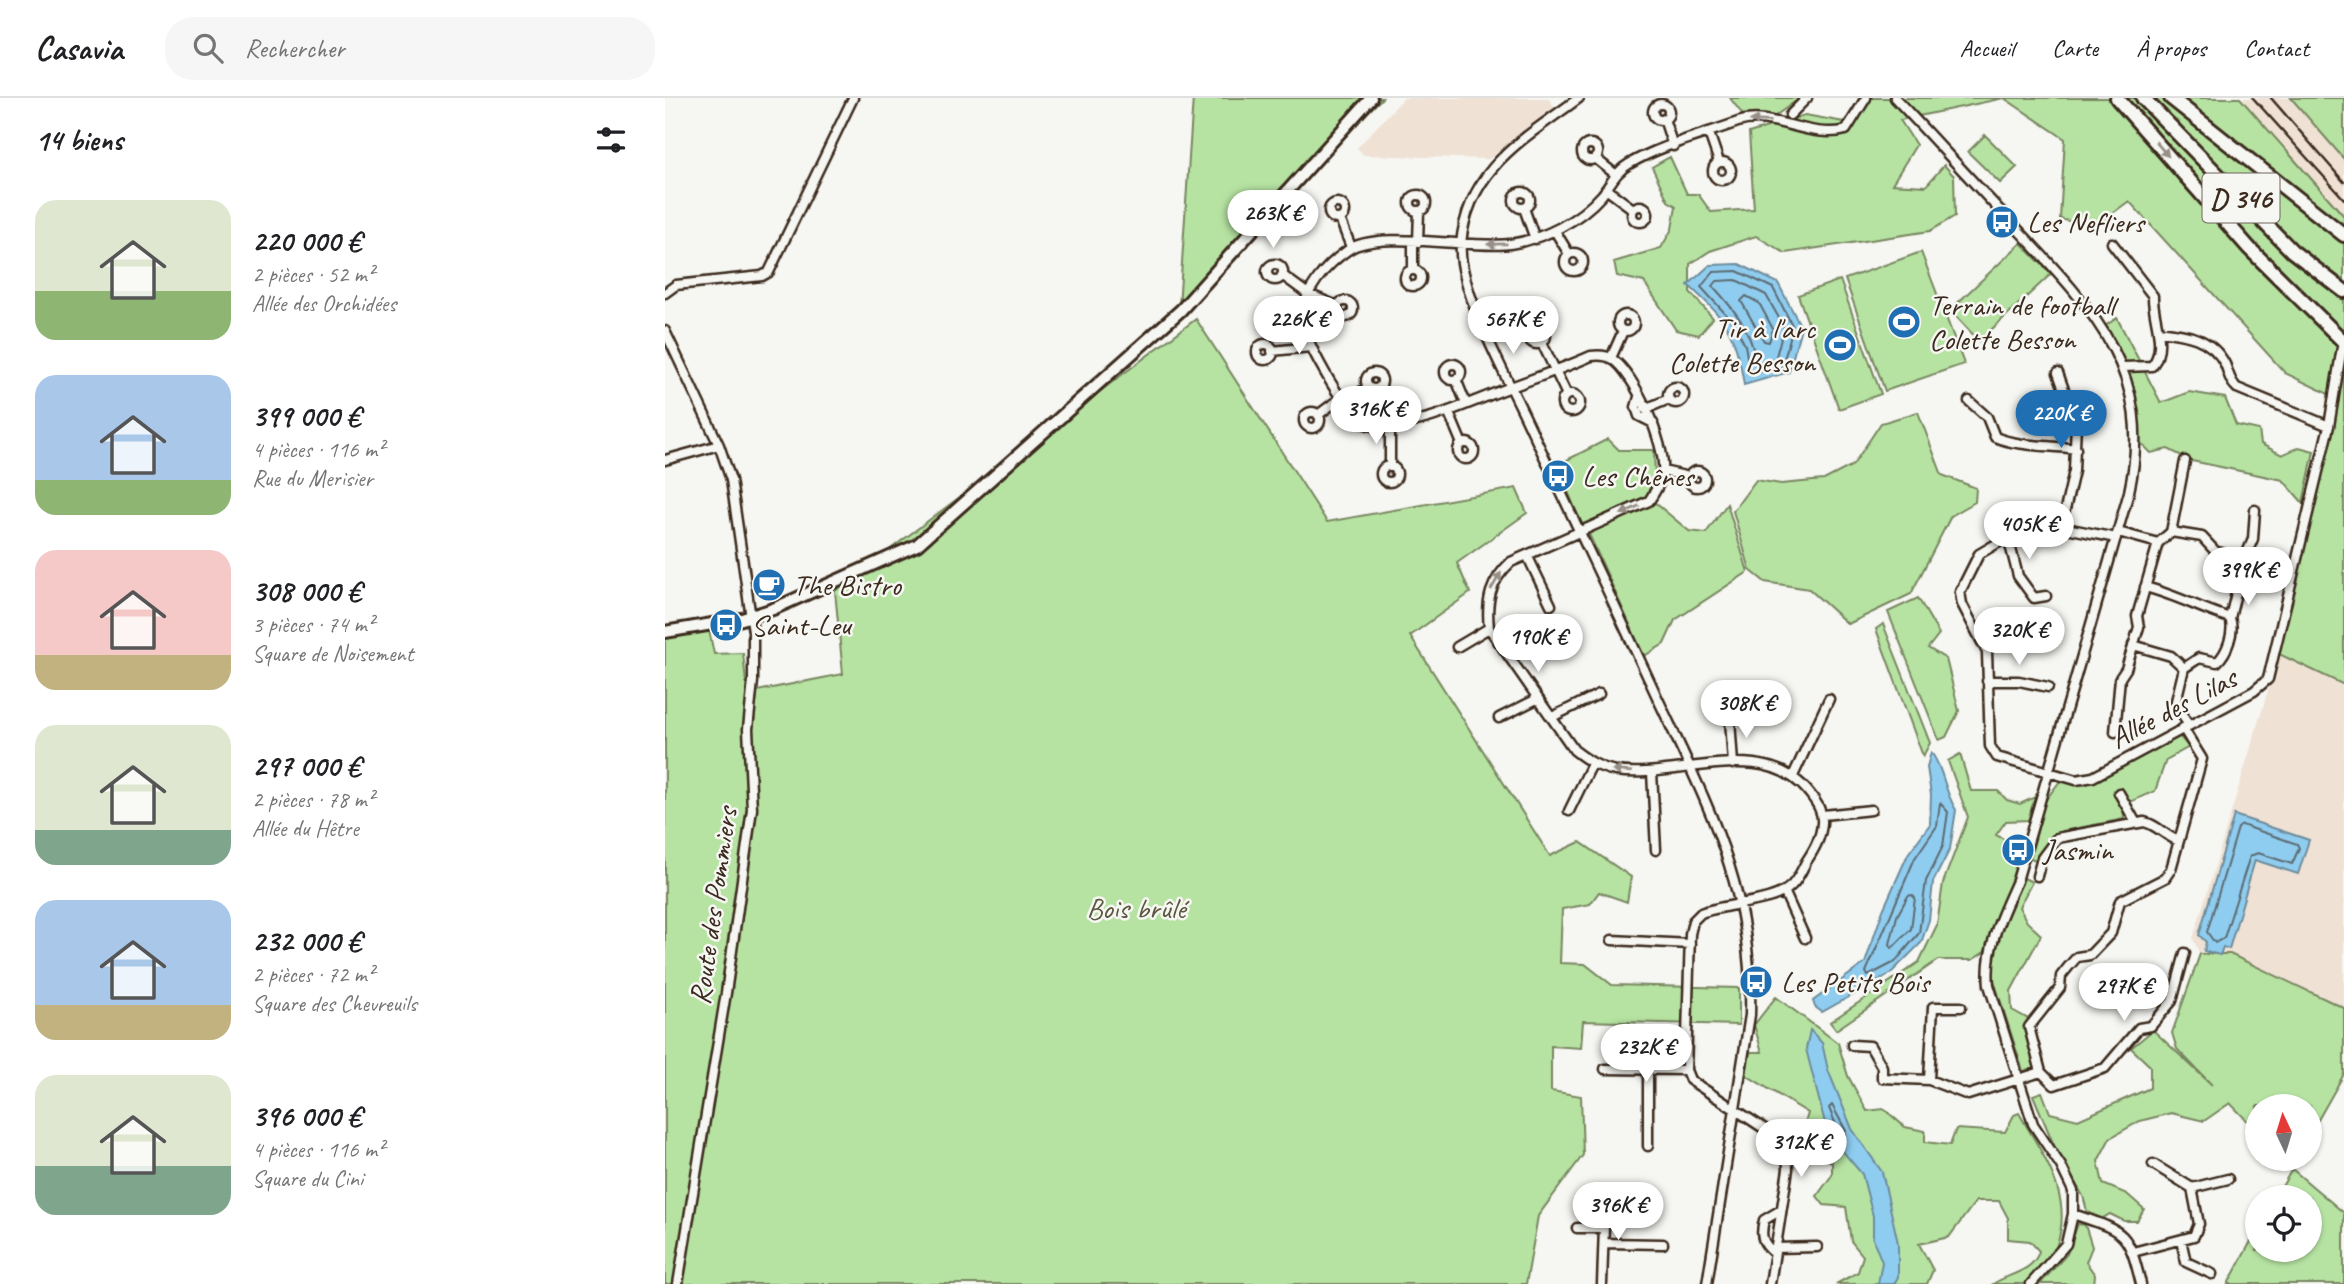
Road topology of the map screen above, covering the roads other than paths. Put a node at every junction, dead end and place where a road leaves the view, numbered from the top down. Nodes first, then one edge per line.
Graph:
1 (853, 98) edge
2 (1371, 98) edge
3 (1579, 98) edge
4 (1807, 98) edge
5 (1866, 98) edge
6 (1895, 98) edge
7 (2117, 98) edge
8 (2143, 98) edge
9 (2171, 98) edge
10 (1790, 115) dead end
11 (1664, 119) dead end
12 (1709, 133) junction
13 (1673, 146) junction
14 (1595, 158) dead end
15 (1719, 162) dead end
16 (1615, 174) junction
17 (1606, 189) junction
18 (1524, 208) dead end
19 (1633, 209) dead end
20 (1419, 211) dead end
21 (1340, 219) dead end
22 (1555, 231) junction
23 (2344, 235) edge
24 (1535, 239) junction
25 (1416, 242) junction
26 (2112, 243) dead end
27 (1461, 244) junction
28 (1351, 247) junction
29 (1569, 254) dead end
30 (1413, 270) dead end
31 (1282, 275) dead end
32 (2344, 291) edge
33 (665, 293) edge
34 (1308, 295) junction
35 (1337, 306) dead end
36 (665, 331) edge
37 (1623, 331) dead end
38 (2159, 331) junction
39 (2344, 339) edge
40 (1542, 343) dead end
41 (1311, 347) junction
42 (1272, 351) dead end
43 (1611, 358) junction
44 (2123, 367) junction
45 (1556, 372) junction
46 (2058, 373) dead end
47 (1456, 379) dead end
48 (1368, 386) dead end
49 (1511, 387) junction
50 (1567, 395) dead end
51 (1639, 397) junction
52 (1669, 399) dead end
53 (1344, 400) junction
54 (1969, 401) dead end
55 (1467, 404) junction
56 (1645, 409) junction
57 (1449, 413) junction
58 (1318, 415) dead end
59 (1654, 423) junction
60 (1390, 425) junction
61 (2329, 426) junction
62 (1462, 444) dead end
63 (719, 445) junction
64 (2076, 449) junction
65 (665, 460) edge
66 (2185, 461) dead end
67 (1390, 467) dead end
68 (1663, 471) junction
69 (1689, 477) dead end
70 (2255, 510) dead end
71 (2061, 527) junction
72 (1579, 531) junction
73 (2171, 531) junction
74 (2117, 535) junction
75 (2008, 537) junction
76 (2158, 543) junction
77 (1527, 555) junction
78 (2244, 560) junction
79 (2145, 587) junction
80 (2046, 596) dead end
81 (1551, 605) dead end
82 (751, 615) junction
83 (2230, 618) junction
84 (1489, 628) junction
85 (665, 632) edge
86 (2133, 645) junction
87 (1457, 647) dead end
88 (2184, 668) junction
89 (1987, 681) junction
90 (2048, 687) dead end
91 (1599, 694) dead end
92 (1537, 699) junction
93 (1829, 699) dead end
94 (1552, 717) junction
95 (1499, 718) dead end
96 (1730, 719) dead end
97 (2185, 727) junction
98 (2115, 732) dead end
99 (1592, 764) junction
100 (1733, 764) junction
101 (1690, 767) junction
102 (1652, 772) junction
103 (2048, 772) junction
104 (1793, 776) junction
105 (2119, 793) dead end
106 (1871, 810) dead end
107 (1569, 811) dead end
108 (1823, 815) junction
109 (2136, 823) junction
110 (2179, 841) junction
111 (1656, 850) dead end
112 (2037, 876) dead end
113 (1784, 891) junction
114 (1742, 902) junction
115 (1805, 938) dead end
116 (1612, 940) dead end
117 (1690, 944) junction
118 (2185, 953) dead end
119 (1961, 1007) dead end
120 (1852, 1045) dead end
121 (1605, 1069) dead end
122 (1648, 1069) junction
123 (1686, 1070) junction
124 (2041, 1072) junction
125 (2020, 1079) junction
126 (1929, 1080) junction
127 (1736, 1109) junction
128 (1649, 1146) dead end
129 (2153, 1164) dead end
130 (2228, 1178) dead end
131 (2192, 1188) junction
132 (1605, 1198) dead end
133 (1781, 1210) junction
134 (2073, 1214) junction
135 (1577, 1228) dead end
136 (1604, 1228) junction
137 (2181, 1240) junction
138 (1604, 1243) junction
139 (1663, 1244) dead end
140 (1817, 1247) dead end
141 (1775, 1251) junction
142 (2133, 1252) junction
143 (2212, 1274) dead end
144 (678, 1284) edge
145 (1602, 1284) edge
146 (1707, 1284) edge
147 (1770, 1284) edge
148 (2031, 1284) edge
149 (2141, 1284) edge

1 - 33 street
2 - 82 main road
3 - 27 street
4 - 10 street
5 -> 12 street
6 - 44 street
7 -> 39 main road
8 - 32 main road, D 346
9 - 23 main road
11 - 13 street
12 - 13 street
12 - 15 street
13 - 16 street
14 - 16 street
16 - 17 street
17 - 19 street
17 - 22 street
18 - 24 street
20 - 25 street
21 - 28 street
22 - 24 street
22 - 29 street
24 -> 27 street
25 - 27 street
25 - 28 street
25 - 30 street
26 - 38 street
27 - 49 street
28 - 34 street
31 - 34 street
34 - 35 street
34 - 41 street
36 - 63 street, Route des Pommiers
37 - 43 street
38 - 44 street
38 - 61 street
39 - 61 street, Allée des Lilas
40 - 45 street
41 - 42 street
41 - 53 street
43 - 45 street
43 - 51 street
44 - 74 street
45 - 49 street
45 - 50 street
46 - 64 street
47 - 55 street
48 - 53 street
49 - 55 street
49 - 72 street
51 - 56 street
51 - 59 street
52 - 56 street
53 - 58 street
53 - 60 street
54 - 64 street
55 - 57 street
56 - 59 street
57 - 60 street
57 - 62 street
59 - 68 street
60 - 67 street
61 - 97 street, Allée des Lilas
63 - 65 street
63 - 82 street, Route des Pommiers
64 - 71 street
66 - 73 street
68 - 69 street
68 -> 72 street
70 - 78 street
71 - 74 street
71 - 75 street
72 - 77 street
72 - 101 street
73 - 76 street
73 - 78 street
74 - 76 street
74 - 103 street
75 - 80 street
75 - 89 street
76 - 79 street
77 - 81 street
84 -> 77 street
78 - 83 street
79 - 83 street
79 - 86 street
82 - 85 main road
82 - 144 street, Route des Pommiers
83 - 88 street
84 - 87 street
84 - 92 street
86 - 88 street
86 - 98 street
88 - 97 street
89 - 90 street
89 - 103 street, Allée des Lilas
91 - 94 street
92 - 94 street
92 - 95 street
93 - 104 street
94 - 99 street
96 - 100 street
97 - 103 street, Allée des Lilas
97 - 110 street
102 -> 99 street
99 - 107 street
100 - 101 street
100 - 104 street
101 - 102 street
101 - 114 street
102 - 111 street
103 - 125 street
104 - 108 street
105 - 109 street
106 - 108 street
108 - 113 street
109 - 110 street
109 - 112 street
110 - 124 street
113 - 114 street
113 - 115 street
114 - 117 street
114 - 127 street
116 - 117 street
117 - 123 street
118 - 124 street
119 - 126 street
120 - 126 street
121 - 122 street
122 - 123 street
122 - 128 street
123 - 127 street
124 - 125 street
125 - 126 street
125 - 134 street
127 - 133 street
127 - 146 street
129 - 131 street
130 - 131 street
131 - 137 street
132 - 136 street
133 - 141 street
133 - 141 street
134 - 142 street
134 - 148 street
135 - 136 street
136 - 138 street
137 - 142 street
137 - 143 street
138 - 139 street
138 - 145 street
140 - 141 street
141 - 147 street
142 - 149 street

